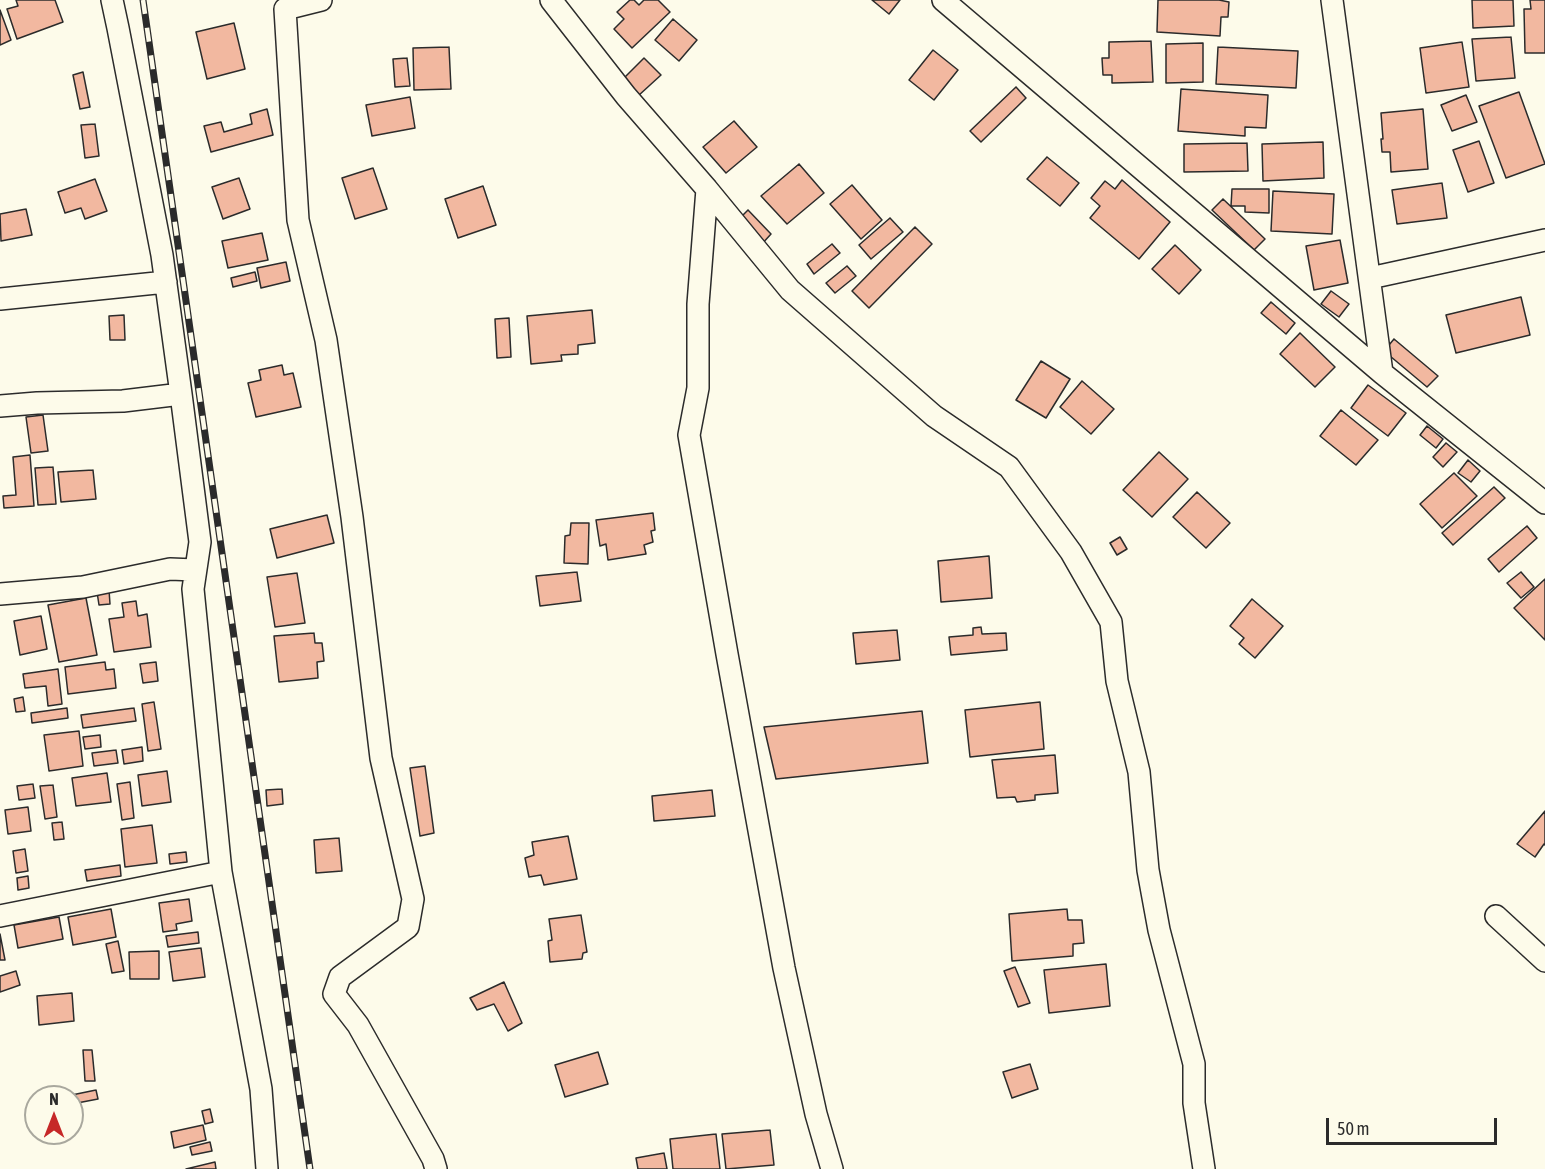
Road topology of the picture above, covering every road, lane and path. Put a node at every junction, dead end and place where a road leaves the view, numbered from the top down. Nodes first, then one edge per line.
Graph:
1 (112, 0) edge
2 (321, 0) edge
3 (551, 0) edge
4 (943, 0) edge
5 (1332, 0) edge
6 (284, 4) edge
7 (707, 189) junction
8 (1545, 240) edge
9 (1370, 278) junction
10 (166, 282) junction
11 (0, 299) edge
12 (1382, 373) junction
13 (181, 394) junction
14 (0, 406) edge
15 (1545, 503) edge
16 (195, 570) junction
17 (0, 594) edge
18 (221, 872) junction
19 (0, 916) edge
20 (1496, 916) dead end
21 (1545, 961) edge
22 (267, 1169) edge
23 (436, 1169) edge
24 (832, 1169) edge
25 (1204, 1169) edge

1 - 10 street
2 - 6 street
3 - 7 street
4 - 12 street
5 - 9 street
6 - 23 street
7 - 24 street
7 - 25 street
8 - 9 street
9 - 12 street
10 - 11 street
10 - 13 street
12 - 15 street
13 - 14 street
13 - 16 street
16 - 17 street
16 - 18 street
18 - 19 street
18 - 22 street
20 - 21 street

